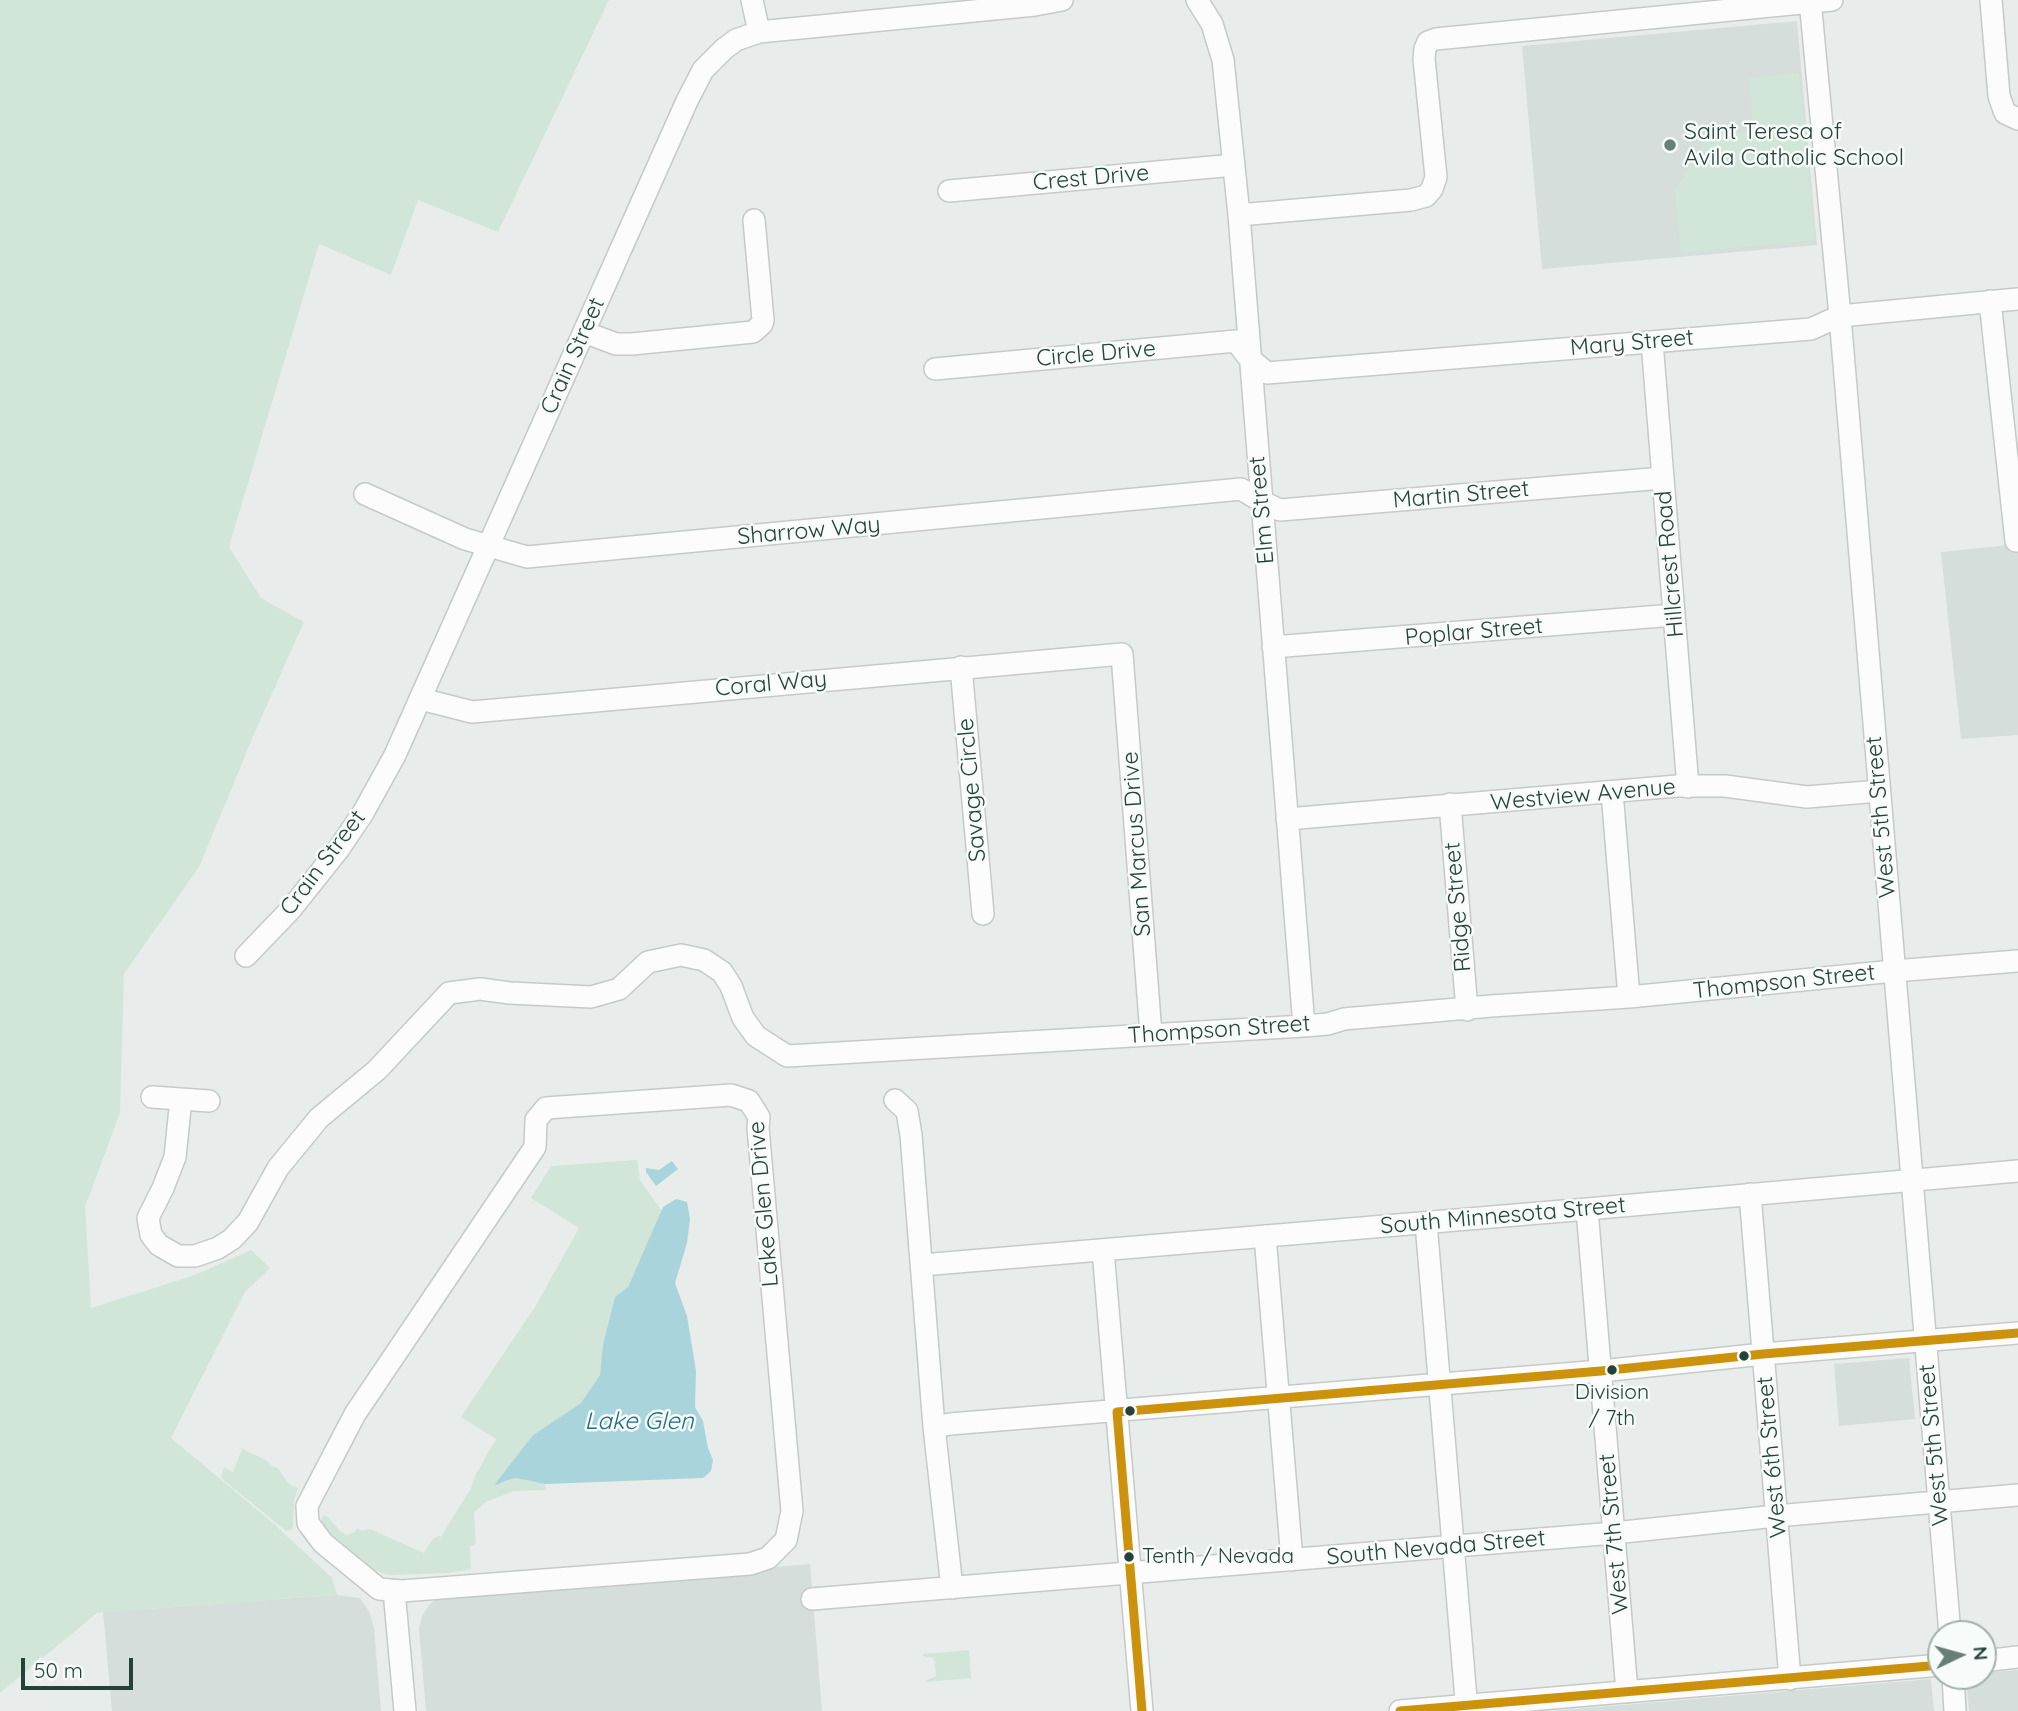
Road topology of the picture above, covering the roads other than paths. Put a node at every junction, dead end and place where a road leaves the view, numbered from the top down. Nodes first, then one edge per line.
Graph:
1 (752, 0) edge
2 (1062, 0) edge
3 (1197, 0) edge
4 (1832, 0) edge
5 (1991, 0) edge
6 (1810, 1) edge
7 (926, 7) edge
8 (759, 32) junction
9 (2012, 116) edge
10 (1233, 164) junction
11 (949, 191) dead end
12 (1239, 215) junction
13 (754, 220) dead end
14 (2018, 299) edge
15 (1990, 301) junction
16 (1840, 316) junction
17 (584, 332) junction
18 (1652, 341) junction
19 (1249, 358) junction
20 (935, 369) dead end
21 (2013, 462) edge
22 (1663, 478) junction
23 (365, 494) dead end
24 (1261, 501) junction
25 (2016, 541) dead end
26 (488, 546) junction
27 (1674, 615) junction
28 (1273, 647) junction
29 (1122, 654) joint
30 (961, 667) junction
31 (421, 699) junction
32 (1688, 786) junction
33 (1879, 791) junction
34 (1612, 792) junction
35 (1450, 804) junction
36 (1287, 819) junction
37 (983, 914) dead end
38 (246, 956) dead end
39 (2018, 961) edge
40 (1894, 971) junction
41 (1629, 997) junction
42 (1466, 1010) junction
43 (1304, 1026) junction
44 (1151, 1035) junction
45 (152, 1097) dead end
46 (181, 1099) junction
47 (895, 1100) dead end
48 (209, 1101) dead end
49 (2018, 1171) edge
50 (1912, 1180) junction
51 (1750, 1194) junction
52 (1587, 1209) junction
53 (1426, 1223) junction
54 (1265, 1236) junction
55 (1103, 1250) junction
56 (922, 1265) junction
57 (2018, 1333) edge
58 (1926, 1340) junction
59 (1763, 1354) junction
60 (1601, 1371) junction
61 (1439, 1385) junction
62 (1278, 1398) junction
63 (1117, 1412) junction
64 (934, 1427) junction
65 (2018, 1495) edge
66 (1939, 1502) junction
67 (1776, 1516) junction
68 (1614, 1533) junction
69 (1453, 1547) junction
70 (1292, 1560) junction
71 (1130, 1574) junction
72 (952, 1588) junction
73 (394, 1591) junction
74 (812, 1600) dead end
75 (1949, 1620) edge
76 (2018, 1657) edge
77 (1997, 1659) edge
78 (1927, 1666) edge
79 (1790, 1679) junction
80 (1954, 1690) edge
81 (1627, 1692) junction
82 (1466, 1708) edge
83 (405, 1711) edge
84 (1142, 1711) edge
85 (1400, 1711) edge
86 (1955, 1711) edge

1 - 8 street
2 - 7 street, Crain Street
3 - 10 street, Elm Street
4 - 6 street
5 - 9 street
6 - 12 street
6 - 16 street, West 5th Street
7 - 8 street, Crain Street
8 - 17 street, Crain Street
10 - 11 street, Crest Drive
10 - 12 street, Elm Street
12 - 19 street, Elm Street
13 - 17 street
14 - 15 street, Mary Street
15 - 16 street, Mary Street
15 - 21 street
16 - 18 street, Mary Street
16 - 33 street, West 5th Street
17 - 26 street, Crain Street
18 - 19 street, Mary Street
18 - 22 street, Hillcrest Road
19 - 20 street, Circle Drive
19 - 24 street, Elm Street
21 - 25 street
22 - 24 street, Martin Street
22 - 27 street, Hillcrest Road
23 - 26 street, Sharrow Way
24 - 26 street, Sharrow Way
24 - 28 street, Elm Street
26 - 31 street, Crain Street
27 - 28 street, Poplar Street
27 - 32 street, Hillcrest Road
28 - 36 street, Elm Street
29 - 30 street, Coral Way
29 - 44 street, San Marcus Drive
30 - 31 street, Coral Way
30 - 37 street, Savage Circle
31 - 38 street, Crain Street
32 - 33 street, Westview Avenue
32 - 34 street, Westview Avenue
33 - 40 street, West 5th Street
34 - 35 street, Westview Avenue
34 - 41 street
35 - 36 street, Westview Avenue
35 - 42 street, Ridge Street
36 - 43 street, Elm Street
39 - 40 street, Thompson Street
40 - 41 street, Thompson Street
40 - 50 street, West 5th Street
41 - 42 street, Thompson Street
42 - 43 street, Thompson Street
43 - 44 street, Thompson Street
44 - 46 street, Thompson Street
45 - 46 street
46 - 48 street
47 - 56 street
49 - 50 street, South Minnesota Street
50 - 51 street, South Minnesota Street
50 - 58 street, West 5th Street
51 - 52 street, South Minnesota Street
51 - 59 street, West 6th Street
52 - 53 street, South Minnesota Street
52 - 60 street, West 7th Street
53 - 54 street, South Minnesota Street
53 - 61 street
54 - 55 street, South Minnesota Street
54 - 62 street
55 - 56 street, South Minnesota Street
55 - 63 street
56 - 64 street
57 - 58 street
58 - 59 street
58 - 66 street, West 5th Street
59 - 60 street
59 - 67 street, West 6th Street
60 - 61 street
60 - 68 street, West 7th Street
61 - 62 street
61 - 69 street
62 - 63 street
62 - 70 street
63 - 64 street
63 - 71 street
64 - 72 street
65 - 66 street, South Nevada Street
66 - 67 street, South Nevada Street
66 - 75 street, West 5th Street
67 - 68 street, South Nevada Street
67 - 79 street, West 6th Street
68 - 69 street, South Nevada Street
68 - 81 street, West 7th Street
69 - 70 street, South Nevada Street
69 - 82 street
70 - 71 street, South Nevada Street
71 - 72 street, South Nevada Street
71 - 84 street
72 - 74 street, South Nevada Street
73 - 73 street, Lake Glen Drive
73 - 83 street
76 - 77 street
78 - 79 street
79 - 81 street
80 - 86 street
81 - 82 street
82 - 85 street

